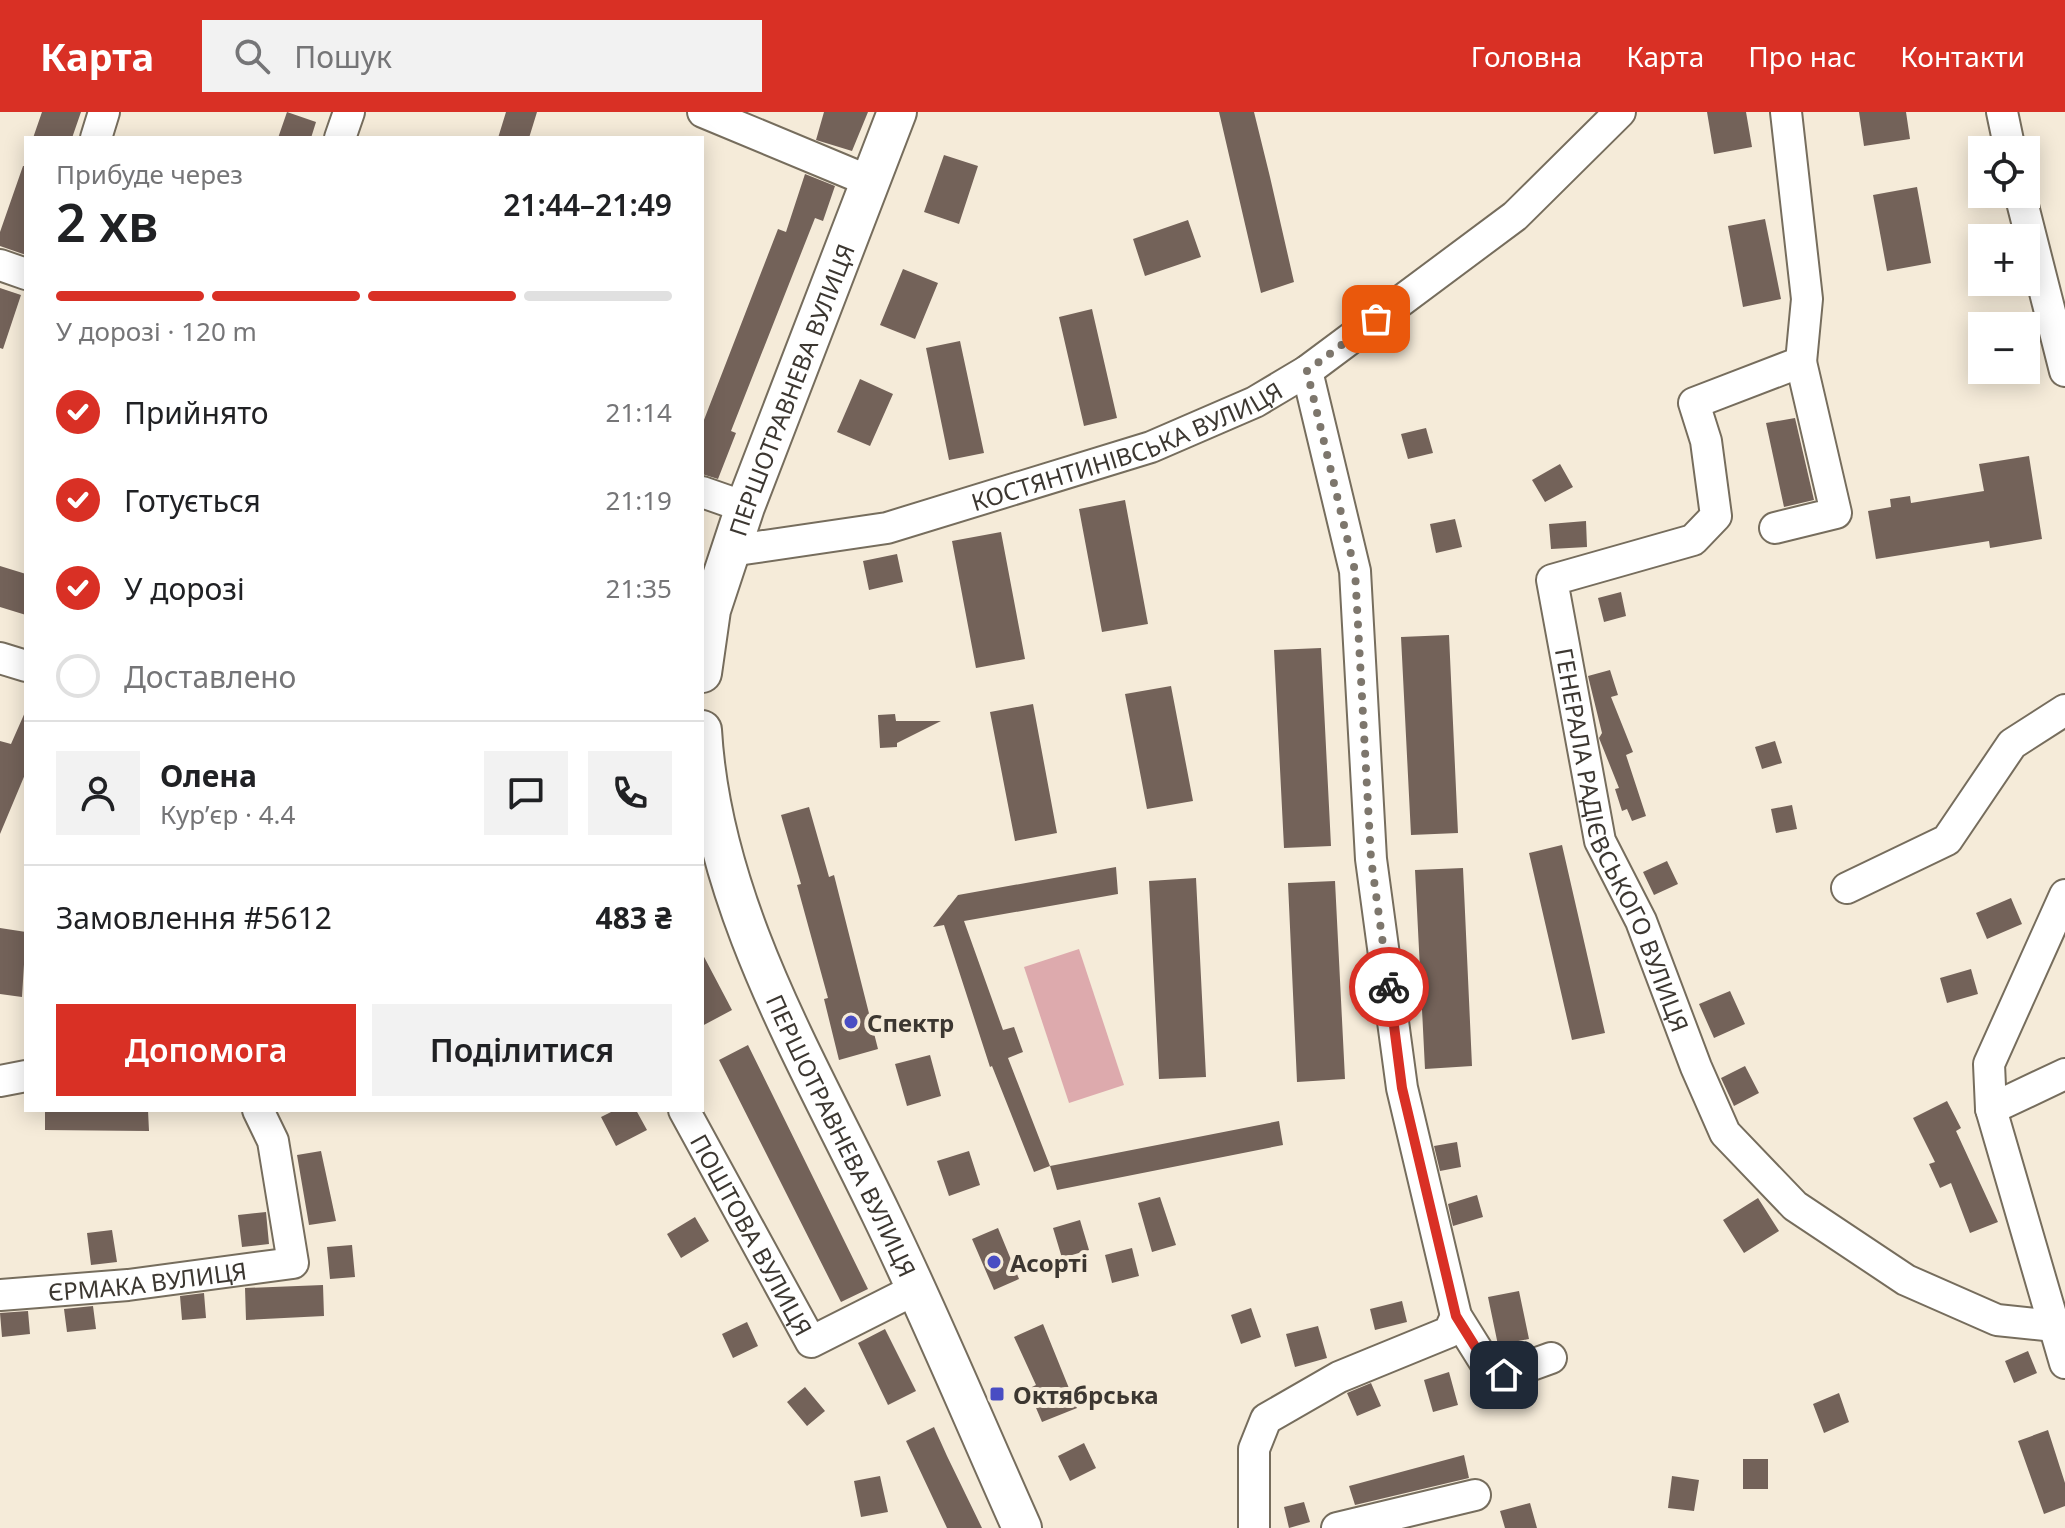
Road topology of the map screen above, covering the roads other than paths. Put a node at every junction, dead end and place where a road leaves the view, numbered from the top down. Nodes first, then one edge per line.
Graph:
1 (104, 112) edge
2 (349, 112) edge
3 (703, 112) edge
4 (897, 112) edge
5 (1620, 112) edge
6 (1786, 112) edge
7 (2002, 112) edge
8 (97, 136) edge
9 (341, 136) edge
10 (2007, 136) edge
11 (869, 181) junction
12 (2024, 208) edge
13 (0, 265) edge
14 (24, 273) edge
15 (1801, 362) junction
16 (1307, 371) junction
17 (2065, 371) edge
18 (704, 493) edge
19 (745, 507) junction
20 (1775, 528) dead end
21 (730, 551) junction
22 (0, 658) edge
23 (704, 659) edge
24 (24, 665) edge
25 (2065, 710) edge
26 (704, 757) edge
27 (1847, 888) dead end
28 (2065, 895) edge
29 (2065, 1074) edge
30 (24, 1076) edge
31 (0, 1081) edge
32 (1991, 1109) junction
33 (259, 1112) edge
34 (685, 1112) edge
35 (916, 1289) junction
36 (0, 1295) edge
37 (1456, 1316) junction
38 (2055, 1326) junction
39 (1551, 1358) dead end
40 (2065, 1363) edge
41 (1475, 1495) dead end
42 (1022, 1528) edge
43 (1254, 1528) edge
44 (1337, 1528) edge

1 - 8 street
2 - 9 street
3 - 11 street
4 - 11 main road, ПЕРШОТРАВНЕВА ВУЛИЦЯ
5 - 16 street, КОСТЯНТИНІВСЬКА ВУЛИЦЯ
6 - 15 street
7 - 10 street
11 - 19 main road, ПЕРШОТРАВНЕВА ВУЛИЦЯ
12 - 17 street
13 - 14 street
15 - 20 street
15 - 38 street, ГЕНЕРАЛА РАДІЄВСЬКОГО ВУЛИЦЯ
16 - 21 street, КОСТЯНТИНІВСЬКА ВУЛИЦЯ
16 - 37 street
18 - 19 street
19 - 21 main road, ПЕРШОТРАВНЕВА ВУЛИЦЯ
21 - 23 main road, ПЕРШОТРАВНЕВА ВУЛИЦЯ
22 - 24 street
25 - 27 street
26 - 35 main road, ПЕРШОТРАВНЕВА ВУЛИЦЯ
28 - 32 street
29 - 32 street
30 - 31 street
32 - 38 street
33 - 36 street, ЄРМАКА ВУЛИЦЯ
34 - 35 street, ПОШТОВА ВУЛИЦЯ
35 - 42 main road, ПЕРШОТРАВНЕВА ВУЛИЦЯ
37 - 39 street
37 - 43 street
38 - 40 street
41 - 44 street

